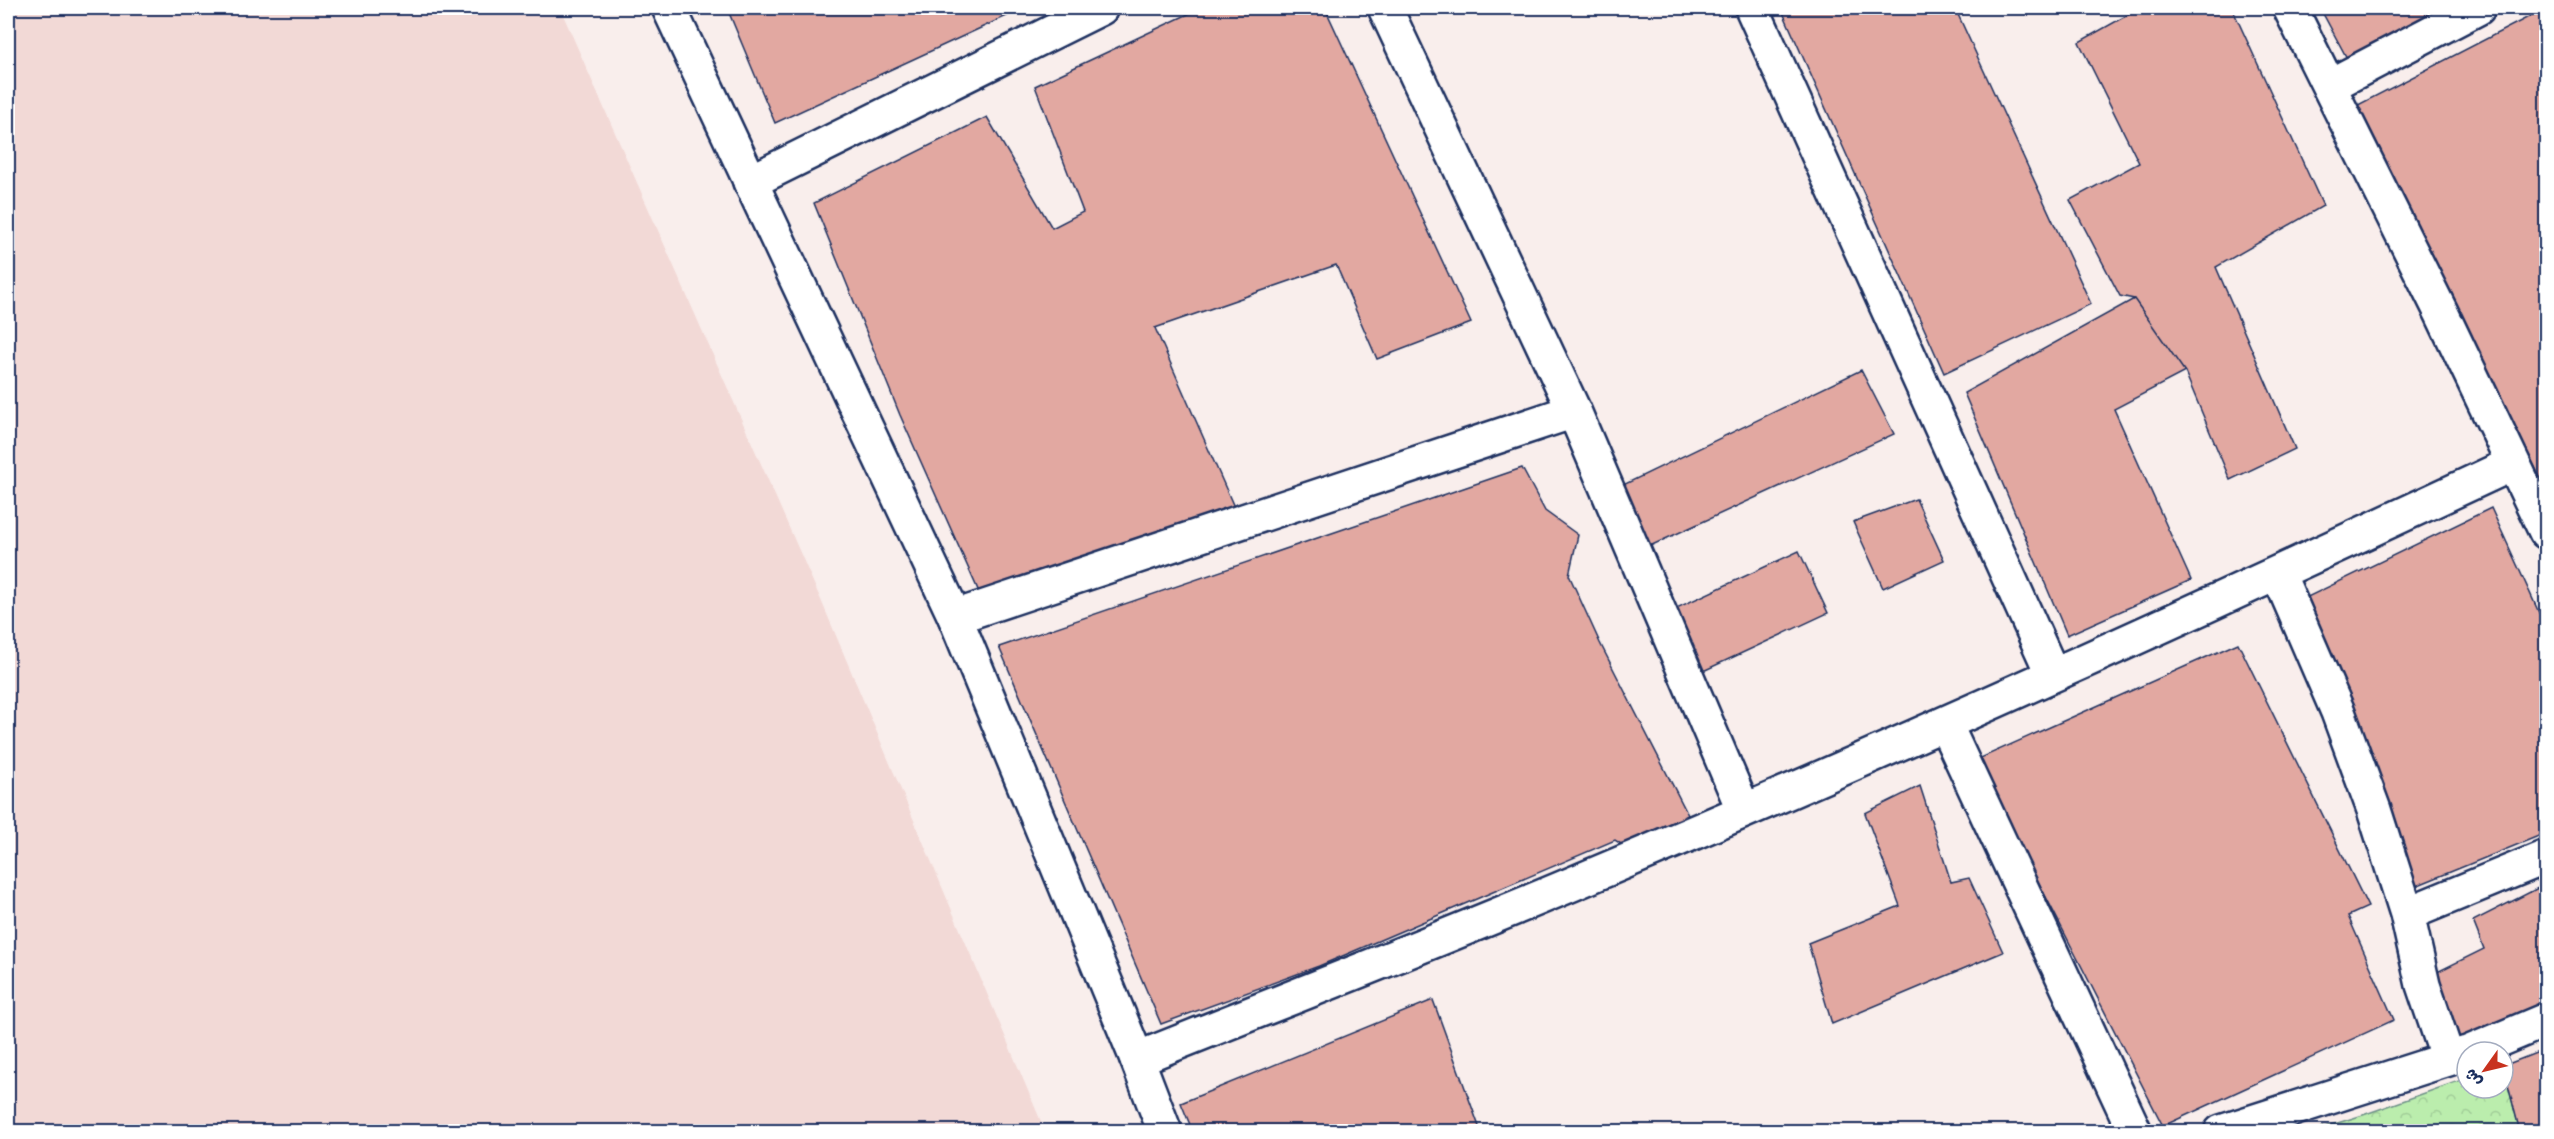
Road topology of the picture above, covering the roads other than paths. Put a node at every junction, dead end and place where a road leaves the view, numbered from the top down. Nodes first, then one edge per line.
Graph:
1 (669, 8) edge
2 (1101, 8) edge
3 (1385, 8) edge
4 (1752, 8) edge
5 (2290, 8) edge
6 (2478, 8) edge
7 (2329, 86) junction
8 (750, 182) junction
9 (1574, 411) junction
10 (2512, 464) junction
11 (2547, 532) edge
12 (2278, 573) junction
13 (955, 617) junction
14 (2053, 675) junction
15 (1945, 724) junction
16 (1744, 811) junction
17 (2547, 857) edge
18 (2407, 914) junction
19 (2547, 1020) edge
20 (2498, 1040) edge
21 (2455, 1042) edge
22 (2455, 1057) edge
23 (1137, 1059) junction
24 (1165, 1131) edge
25 (2135, 1131) edge
26 (2221, 1131) edge

1 - 8 street
2 - 8 street
3 - 9 street
4 - 14 street
5 - 7 street
6 - 7 street
7 - 10 street
8 - 13 street
9 - 13 street
9 - 16 street
10 - 11 street
10 - 12 street
12 - 14 street
12 - 18 street
13 - 23 street
14 - 15 street
15 - 16 street
15 - 25 street
16 - 23 street
17 - 18 street
18 - 21 street
19 - 20 street
22 - 26 street
23 - 24 street

